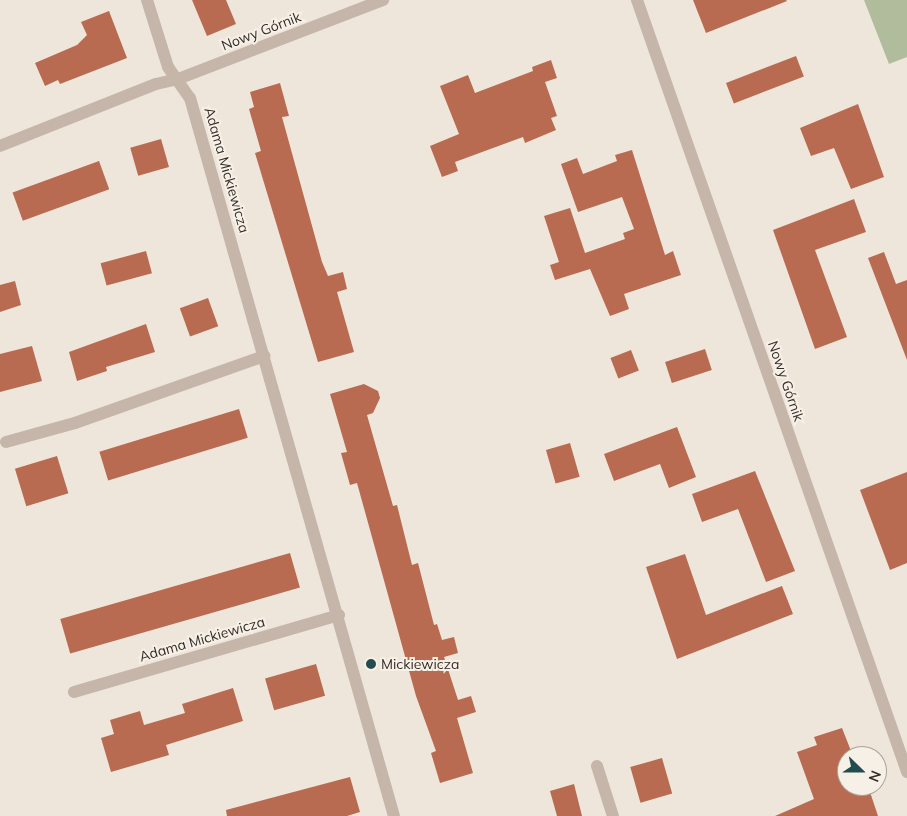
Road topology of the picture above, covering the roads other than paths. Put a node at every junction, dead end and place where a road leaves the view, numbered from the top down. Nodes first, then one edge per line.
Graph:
1 (147, 0) edge
2 (383, 0) edge
3 (637, 0) edge
4 (178, 79) junction
5 (0, 146) edge
6 (264, 356) junction
7 (6, 442) dead end
8 (339, 615) junction
9 (74, 692) dead end
10 (598, 766) dead end
11 (907, 772) edge
12 (394, 816) edge
13 (613, 816) edge

1 - 4 street, Adama Mickiewicza
2 - 4 street, Nowy Górnik
3 - 11 street, Nowy Górnik
4 - 5 street, Nowy Górnik
4 - 6 street, Adama Mickiewicza
6 - 7 street
6 - 8 street, Adama Mickiewicza
8 - 9 street, Adama Mickiewicza
8 - 12 street, Adama Mickiewicza
10 - 13 street

